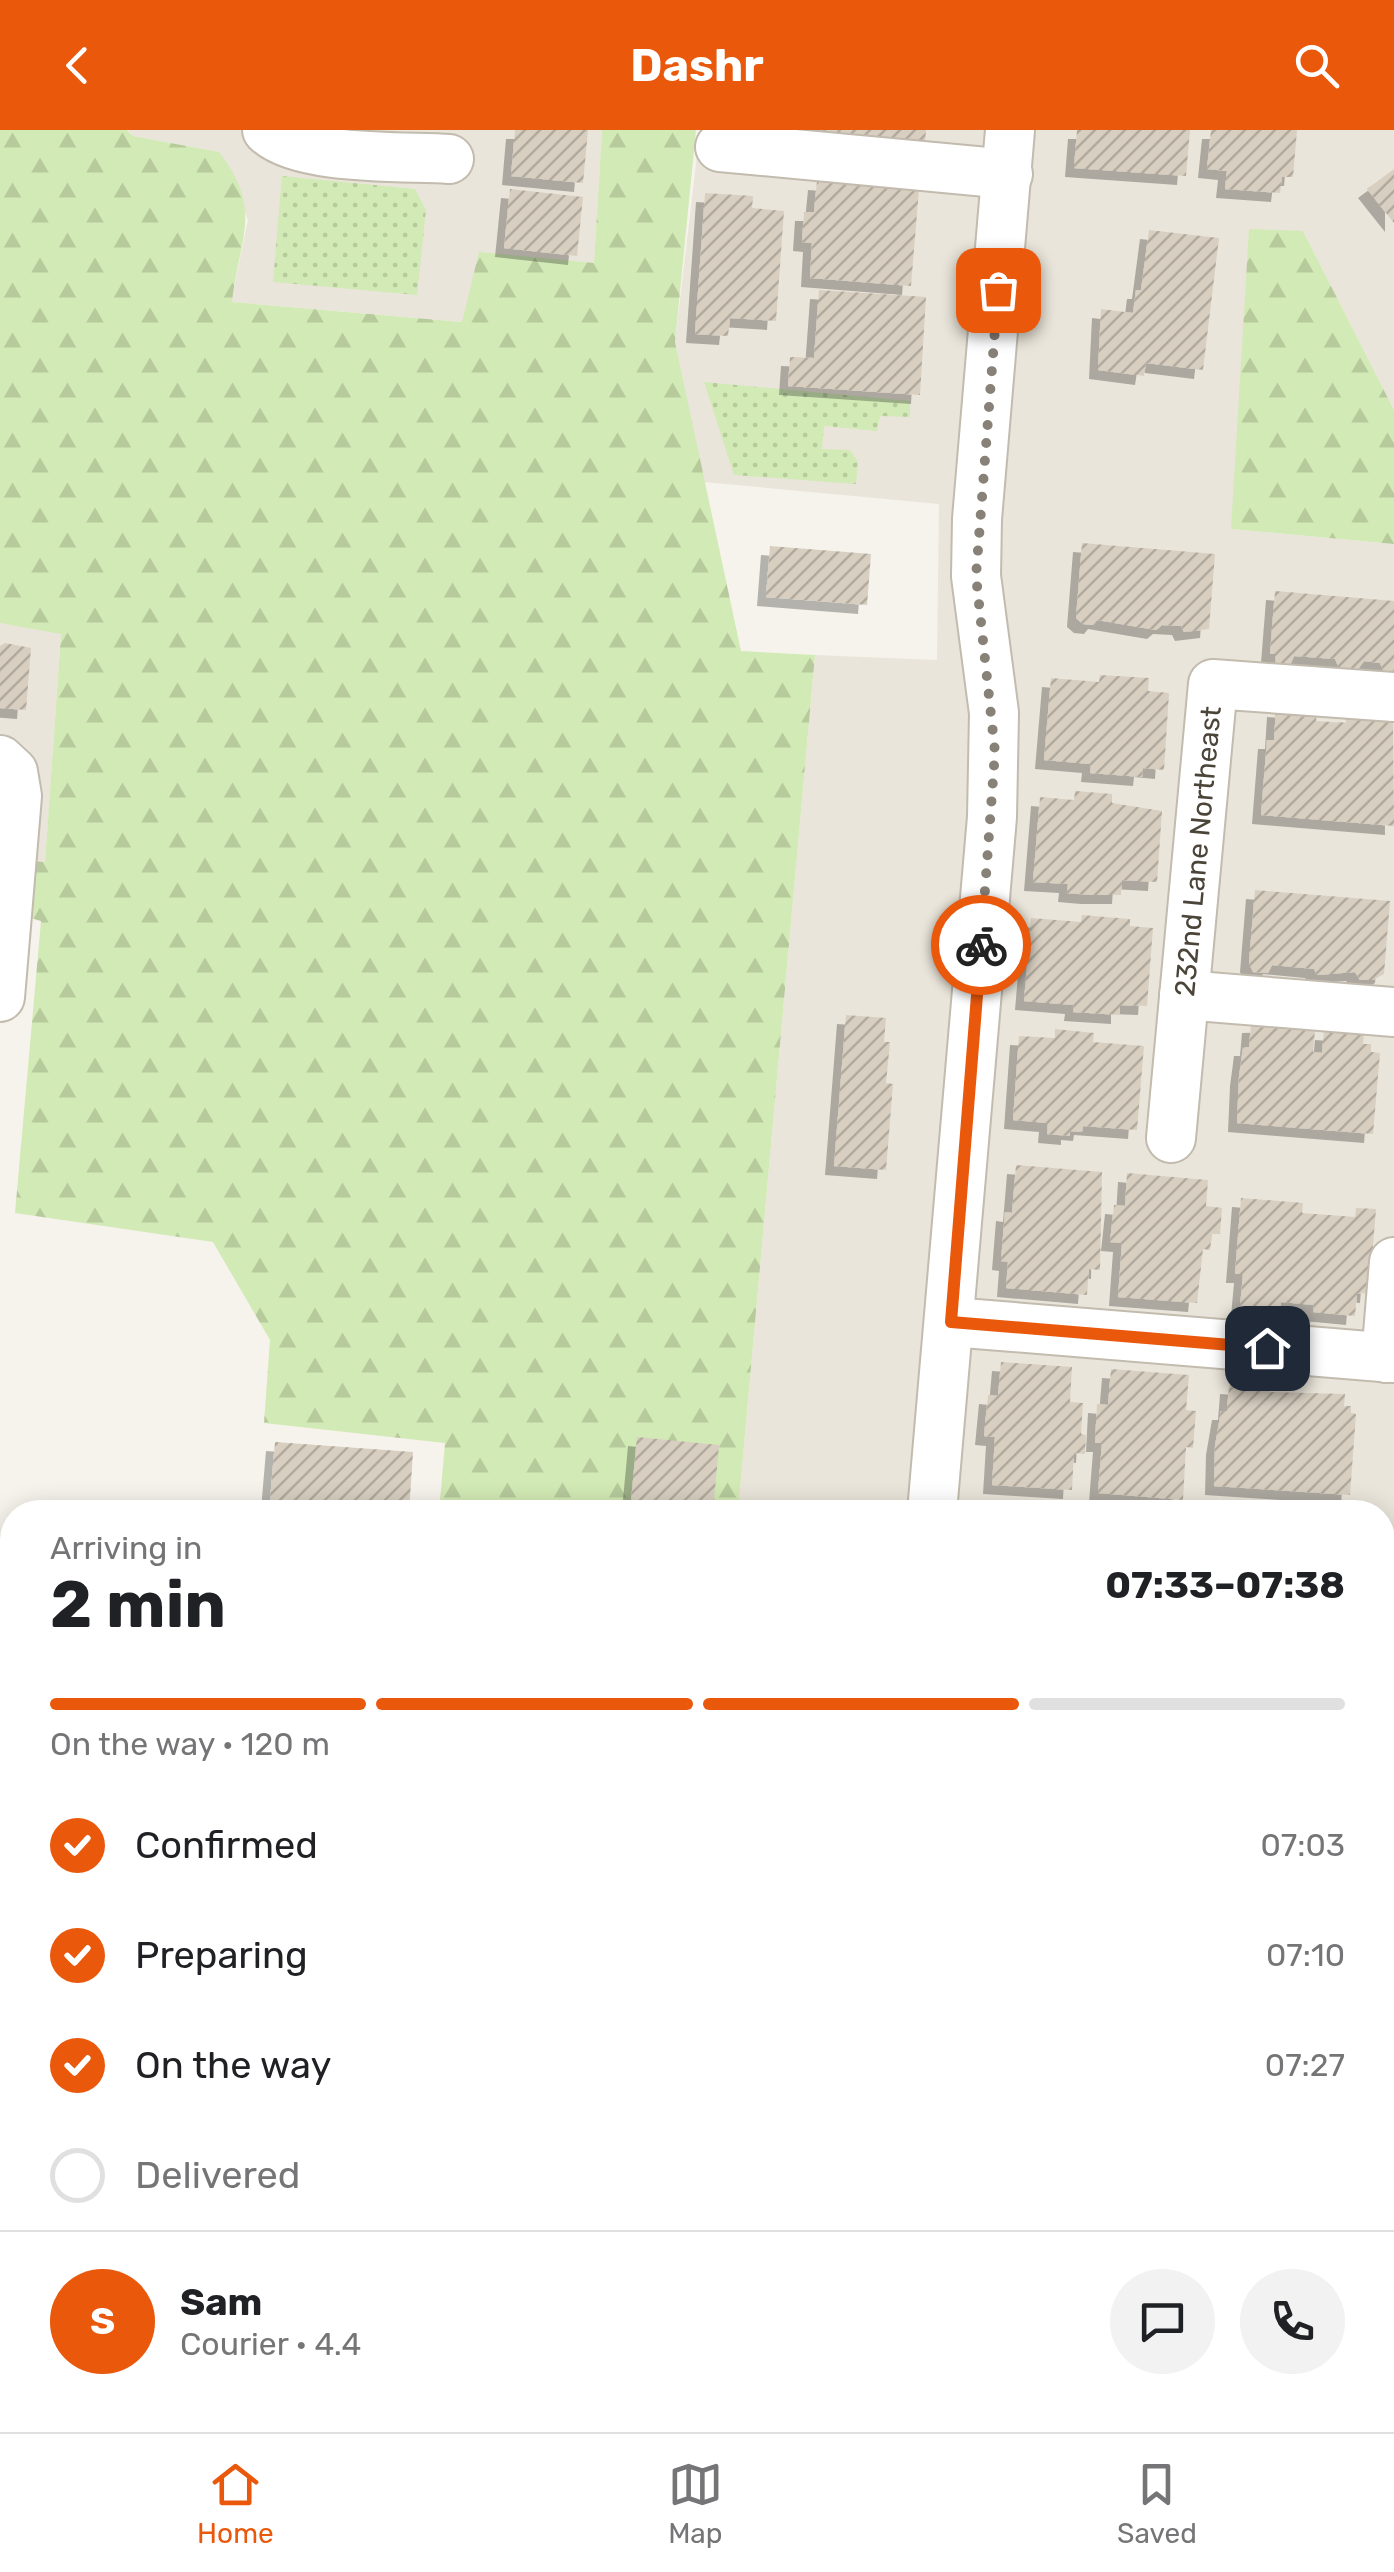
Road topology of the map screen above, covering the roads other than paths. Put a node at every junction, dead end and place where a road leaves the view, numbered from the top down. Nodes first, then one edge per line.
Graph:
1 (267, 130) edge
2 (720, 147) dead end
3 (1009, 152) edge
4 (449, 159) dead end
5 (1394, 697) edge
6 (0, 760) edge
7 (1184, 995) junction
8 (0, 997) edge
9 (1394, 1012) edge
10 (1171, 1138) dead end
11 (1394, 1262) edge
12 (951, 1322) junction
13 (1390, 1358) edge
14 (933, 1500) edge

1 - 4 street
2 - 3 street
3 - 12 street
5 - 7 street, 232nd Lane Northeast
6 - 8 street
7 - 9 street
7 - 10 street, 232nd Lane Northeast
11 - 13 street
12 - 13 street
12 - 14 street

